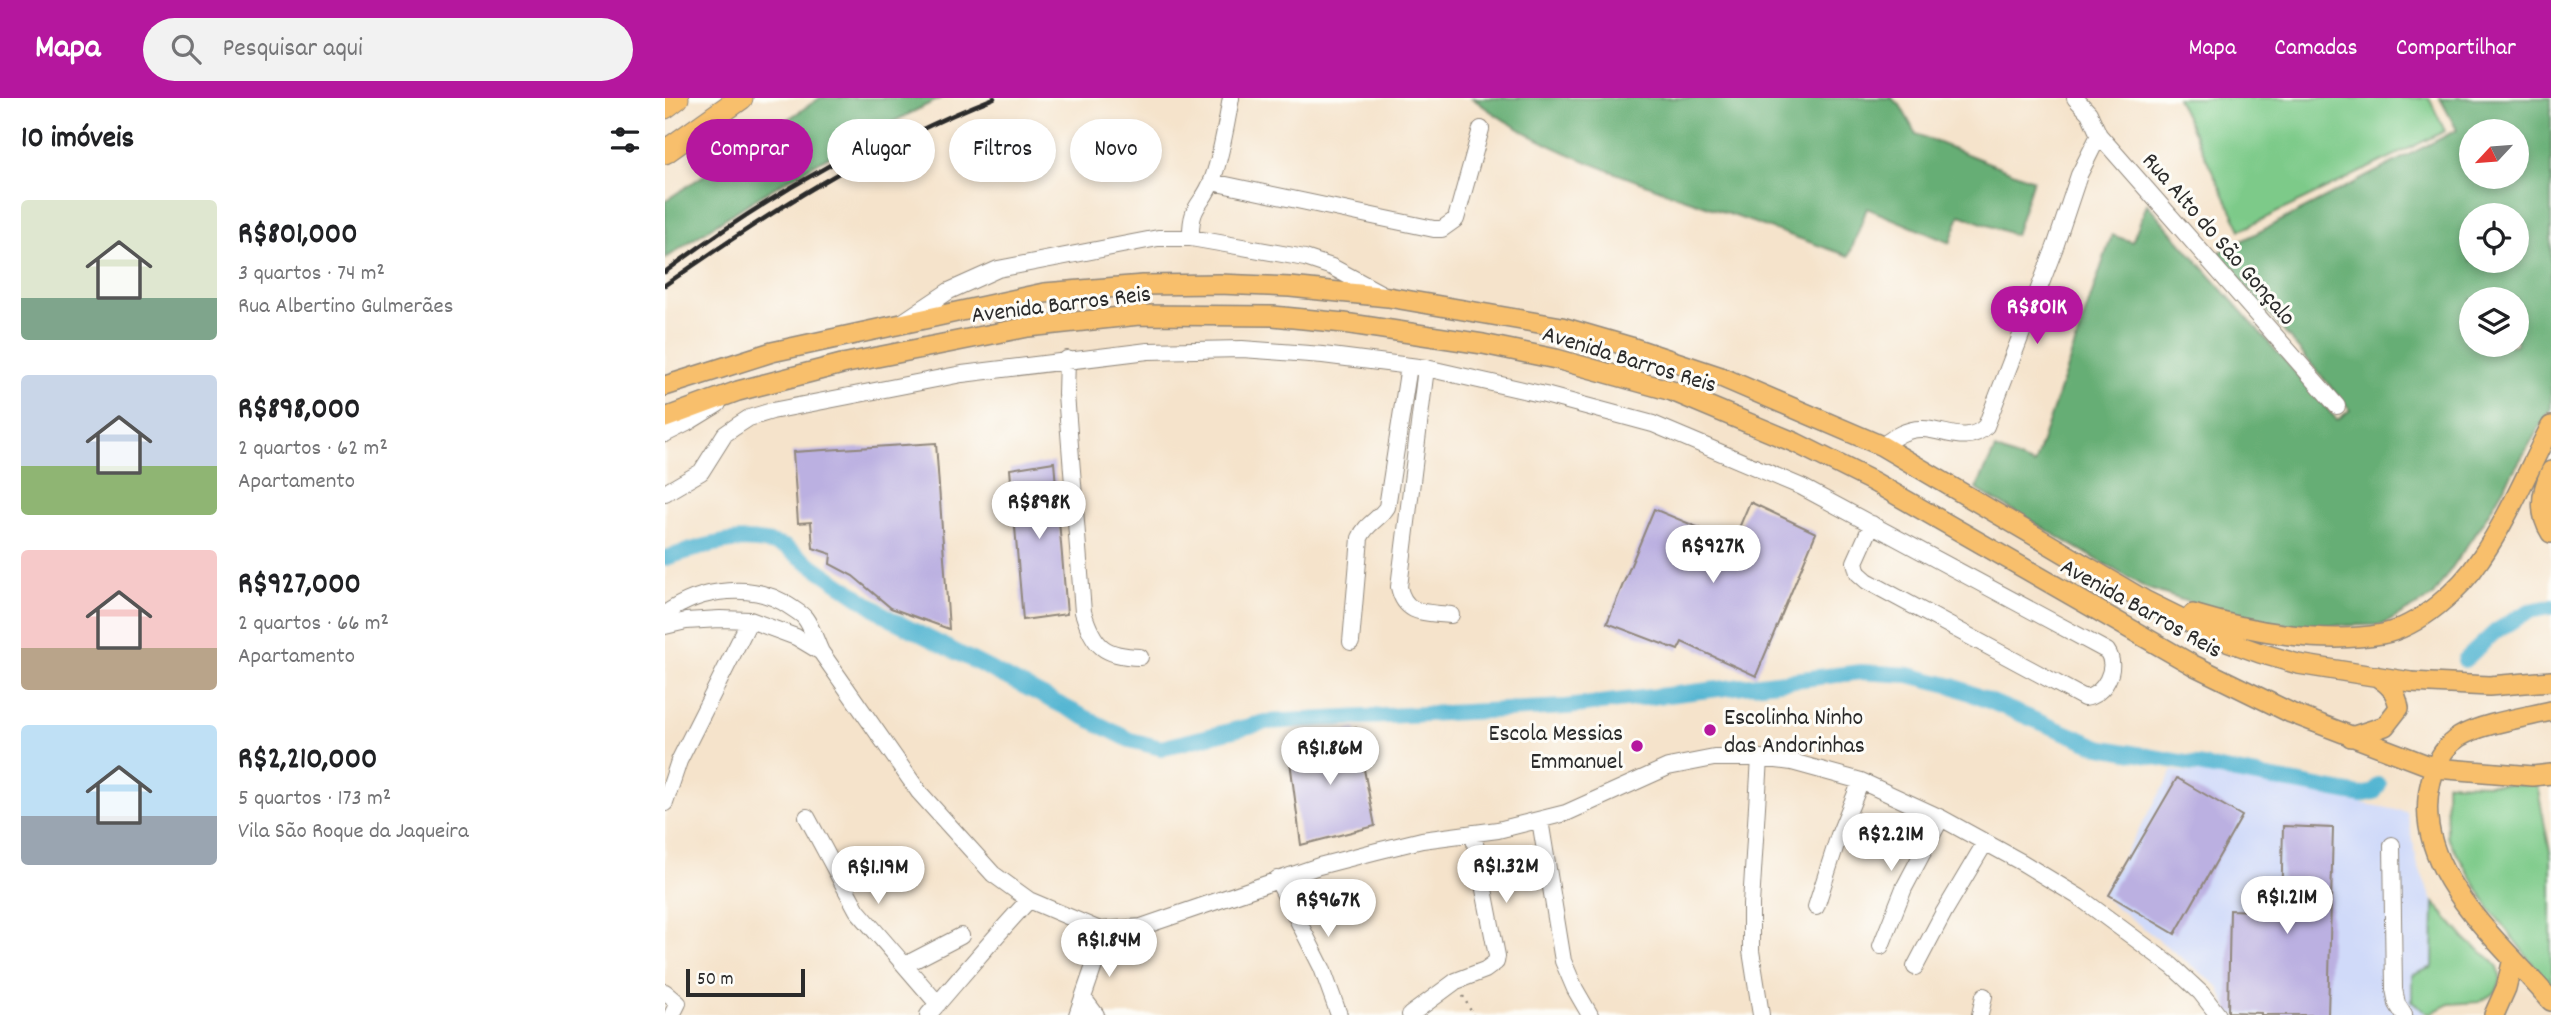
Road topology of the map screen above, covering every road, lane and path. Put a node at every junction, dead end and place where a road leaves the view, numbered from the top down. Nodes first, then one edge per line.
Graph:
1 (677, 98) edge
2 (741, 98) edge
3 (1231, 98) edge
4 (2075, 98) edge
5 (2093, 105) edge
6 (665, 107) edge
7 (1481, 129) dead end
8 (2099, 135) junction
9 (665, 152) edge
10 (1212, 183) junction
11 (1191, 239) junction
12 (1388, 297) junction
13 (896, 326) junction
14 (1067, 359) junction
15 (1409, 366) junction
16 (1426, 368) junction
17 (665, 386) edge
18 (738, 391) junction
19 (2337, 406) dead end
20 (665, 418) edge
21 (2551, 426) edge
22 (665, 434) edge
23 (1882, 446) junction
24 (2551, 471) edge
25 (665, 493) edge
26 (1872, 524) junction
27 (2551, 533) edge
28 (2144, 600) junction
29 (665, 614) edge
30 (1451, 615) dead end
31 (750, 620) junction
32 (665, 626) edge
33 (1351, 642) dead end
34 (821, 652) junction
35 (1140, 657) dead end
36 (2374, 675) junction
37 (2545, 683) edge
38 (2551, 711) edge
39 (2351, 737) junction
40 (1760, 758) junction
41 (2435, 768) junction
42 (2551, 774) edge
43 (1861, 781) junction
44 (665, 803) edge
45 (807, 817) dead end
46 (1941, 818) junction
47 (1540, 820) junction
48 (1473, 833) junction
49 (1985, 843) junction
50 (2392, 845) dead end
51 (1277, 879) junction
52 (1029, 900) junction
53 (1816, 907) dead end
54 (1100, 930) junction
55 (961, 936) dead end
56 (1881, 946) dead end
57 (2513, 959) junction
58 (905, 965) junction
59 (1915, 967) dead end
60 (1456, 981) junction
61 (665, 992) edge
62 (1984, 996) dead end
63 (1084, 999) junction
64 (2551, 1002) edge
65 (933, 1009) edge
66 (672, 1015) edge
67 (1077, 1015) edge
68 (1096, 1015) edge
69 (1339, 1015) edge
70 (1410, 1015) edge
71 (1472, 1015) edge
72 (1590, 1015) edge
73 (1761, 1015) edge
74 (1980, 1015) edge
75 (2218, 1015) edge
76 (2404, 1015) edge
77 (2494, 1015) edge

1 - 6 highway
2 - 9 highway
3 - 10 street
4 - 5 street, Rua Alto do São Gonçalo
5 - 8 street, Rua Alto do São Gonçalo
7 - 10 street
8 - 19 street, Rua Alto do São Gonçalo
8 - 23 street
10 - 11 street
11 - 12 street
11 - 13 street
12 - 13 main road, Avenida Barros Reis
12 - 23 main road, Avenida Barros Reis
13 - 17 main road, Avenida Barros Reis
14 - 15 street
14 - 25 street
14 - 35 street
15 - 16 street
15 - 33 street
16 - 26 street
16 - 30 street
18 - 20 main road, Avenida Barros Reis
18 - 22 street
18 - 39 main road, Avenida Barros Reis
21 - 28 main road
23 - 28 main road, Avenida Barros Reis
24 - 27 main road
26 - 26 street
28 - 36 main road, Avenida Barros Reis
29 - 34 street
31 - 32 street
31 - 34 street
31 - 44 street
34 - 52 street
36 - 37 main road, Avenida Barros Reis
36 - 39 main road
38 - 41 main road
39 - 41 main road, Avenida Barros Reis
40 - 43 street
40 - 47 street
40 - 73 street
41 - 42 main road, Avenida Barros Reis
41 - 57 main road
43 - 46 street
43 - 53 street
45 - 58 street
46 - 49 street
46 - 56 street
47 - 48 street
47 - 72 street
48 - 51 street
48 - 60 street
49 - 59 street
49 - 75 street
50 - 76 street
51 - 54 street
51 - 69 street
52 - 54 street
52 - 65 street
54 - 63 street
55 - 58 street
57 - 64 main road
57 - 77 main road
58 - 65 street
60 - 70 street
60 - 71 path
61 - 66 street
62 - 74 street
63 - 67 street
63 - 68 street

